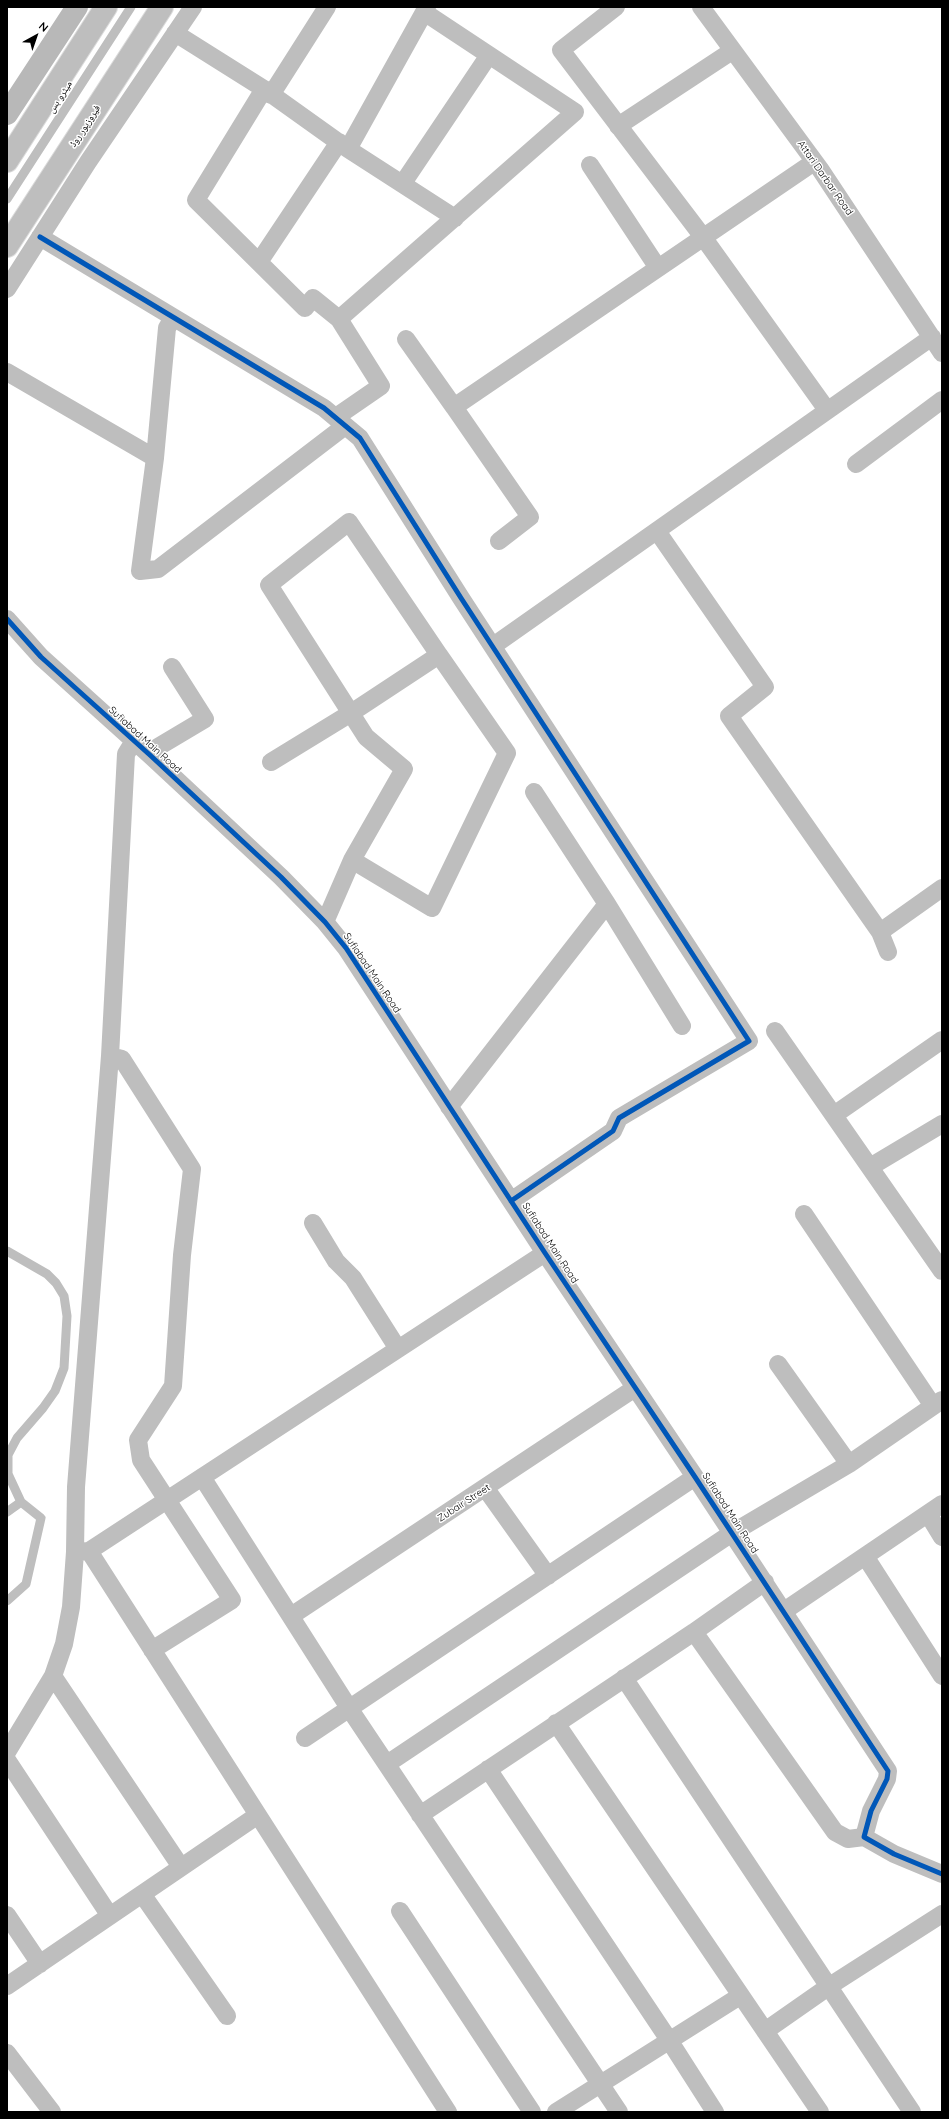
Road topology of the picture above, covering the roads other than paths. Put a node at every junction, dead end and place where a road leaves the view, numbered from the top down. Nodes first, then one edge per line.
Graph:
1 (77, 7) edge
2 (106, 7) edge
3 (131, 7) edge
4 (162, 7) edge
5 (193, 7) edge
6 (327, 7) edge
7 (616, 7) edge
8 (702, 7) edge
9 (426, 10) edge
10 (175, 33) junction
11 (732, 51) junction
12 (489, 55) junction
13 (267, 92) junction
14 (7, 114) edge
15 (618, 126) junction
16 (344, 146) junction
17 (7, 161) edge
18 (814, 162) junction
19 (590, 166) dead end
20 (403, 182) junction
21 (7, 199) edge
22 (455, 218) junction
23 (40, 237) junction
24 (703, 237) junction
25 (7, 246) edge
26 (258, 262) junction
27 (658, 268) junction
28 (7, 289) edge
29 (173, 318) junction
30 (339, 319) junction
31 (932, 337) junction
32 (406, 339) dead end
33 (942, 353) edge
34 (7, 372) edge
35 (942, 400) edge
36 (454, 406) junction
37 (827, 410) junction
38 (341, 421) junction
39 (155, 458) junction
40 (856, 464) dead end
41 (657, 531) junction
42 (499, 541) dead end
43 (7, 619) edge
44 (493, 646) junction
45 (439, 655) junction
46 (172, 667) dead end
47 (351, 713) junction
48 (134, 741) junction
49 (152, 756) junction
50 (271, 762) dead end
51 (534, 792) dead end
52 (352, 860) junction
53 (942, 888) edge
54 (607, 904) junction
55 (325, 922) junction
56 (880, 932) junction
57 (888, 952) dead end
58 (682, 1026) dead end
59 (776, 1031) dead end
60 (942, 1040) edge
61 (110, 1056) junction
62 (449, 1107) junction
63 (834, 1115) junction
64 (942, 1124) edge
65 (870, 1167) junction
66 (511, 1201) junction
67 (804, 1214) dead end
68 (313, 1223) dead end
69 (7, 1251) edge
70 (545, 1253) junction
71 (942, 1270) edge
72 (398, 1349) junction
73 (778, 1364) dead end
74 (635, 1388) junction
75 (938, 1403) edge
76 (849, 1464) junction
77 (7, 1474) edge
78 (202, 1477) junction
79 (695, 1477) junction
80 (486, 1489) junction
81 (167, 1500) junction
82 (21, 1502) junction
83 (935, 1509) edge
84 (7, 1512) edge
85 (732, 1533) junction
86 (942, 1537) edge
87 (82, 1552) junction
88 (865, 1556) junction
89 (548, 1576) junction
90 (764, 1582) junction
91 (7, 1601) edge
92 (784, 1611) junction
93 (291, 1616) junction
94 (694, 1632) junction
95 (152, 1650) junction
96 (53, 1676) junction
97 (942, 1676) edge
98 (624, 1678) junction
99 (349, 1708) junction
100 (556, 1723) junction
101 (305, 1738) dead end
102 (7, 1752) edge
103 (7, 1760) edge
104 (387, 1764) junction
105 (488, 1769) junction
106 (258, 1815) junction
107 (420, 1815) junction
108 (864, 1837) junction
109 (181, 1867) junction
110 (942, 1874) edge
111 (142, 1894) junction
112 (400, 1911) dead end
113 (942, 1914) edge
114 (7, 1915) edge
115 (110, 1916) junction
116 (40, 1964) junction
117 (7, 1986) edge
118 (828, 1987) junction
119 (740, 1996) junction
120 (227, 2016) dead end
121 (765, 2031) junction
122 (669, 2040) junction
123 (7, 2053) edge
124 (600, 2083) junction
125 (52, 2112) edge
126 (448, 2112) edge
127 (532, 2112) edge
128 (556, 2112) edge
129 (619, 2112) edge
130 (715, 2112) edge
131 (820, 2112) edge
132 (912, 2112) edge

1 - 14 street
2 - 17 main road
3 - 21 lane, میٹرو بس
4 - 25 main road, فیروزپور روڈ
5 - 10 street
6 - 13 street
7 - 15 street
8 - 11 street, Attari Darbar Road
9 - 12 street
9 - 16 street
10 - 13 street
10 - 23 street
11 - 15 street
11 - 18 street, Attari Darbar Road
12 - 20 street
12 - 22 street
13 - 16 street
13 - 26 street
15 - 24 street
16 - 20 street
16 - 26 street
18 - 24 street
18 - 31 street, Attari Darbar Road
19 - 27 street
20 - 22 street
22 - 30 street
23 - 28 street
23 - 29 street
24 - 27 street
24 - 37 street
26 - 30 street
27 - 36 street
29 - 38 street
29 - 39 street
30 - 38 street
31 - 33 street, Attari Darbar Road
31 - 37 street
32 - 36 street
34 - 39 street
35 - 40 street
36 - 42 street
37 - 41 street
38 - 39 street
38 - 44 street
41 - 44 street
41 - 56 street
43 - 48 street, Sufiabad Main Road
44 - 66 street
45 - 47 street
45 - 47 street
45 - 52 street
46 - 49 street
47 - 50 street
47 - 52 street
48 - 49 street, Sufiabad Main Road
48 - 61 street
49 - 55 street, Sufiabad Main Road
51 - 54 street
52 - 55 street
53 - 56 street
54 - 58 street
54 - 62 street
55 - 62 street, Sufiabad Main Road
56 - 57 street
59 - 63 street
60 - 63 street
61 - 81 street
61 - 87 street
62 - 66 street, Sufiabad Main Road
63 - 65 street
64 - 65 street
65 - 71 street
66 - 70 street, Sufiabad Main Road
67 - 75 street
68 - 72 street
69 - 77 lane
70 - 72 street
70 - 74 street, Sufiabad Main Road
72 - 78 street
73 - 76 street
74 - 79 street, Sufiabad Main Road
74 - 80 street, Zubair Street
75 - 76 street
76 - 85 street
77 - 82 lane
78 - 81 street
78 - 93 street
79 - 85 street, Sufiabad Main Road
79 - 89 street
80 - 89 street
80 - 93 street, Zubair Street
81 - 87 street
81 - 95 street
82 - 84 lane
82 - 91 lane
83 - 86 street
83 - 88 street
85 - 90 street, Sufiabad Main Road
85 - 104 street
87 - 95 street
87 - 96 street
88 - 92 street
88 - 97 street
89 - 99 street
90 - 92 street, Sufiabad Main Road
90 - 94 street
92 - 108 street, Sufiabad Main Road
93 - 99 street
94 - 98 street
94 - 108 street
95 - 106 street
96 - 102 street
96 - 109 street
98 - 100 street
98 - 118 street
99 - 101 street
99 - 104 street
100 - 105 street
100 - 119 street
103 - 115 street
104 - 107 street
105 - 107 street
105 - 122 street
106 - 109 street
106 - 126 street
107 - 124 street
108 - 110 street
109 - 111 street
111 - 115 street
111 - 120 street
112 - 127 street
113 - 118 street
114 - 116 street
115 - 116 street
116 - 117 street
118 - 121 street
118 - 132 street
119 - 121 street
119 - 122 street
121 - 131 street
122 - 124 street
122 - 130 street
123 - 125 street
124 - 128 street
124 - 129 street

